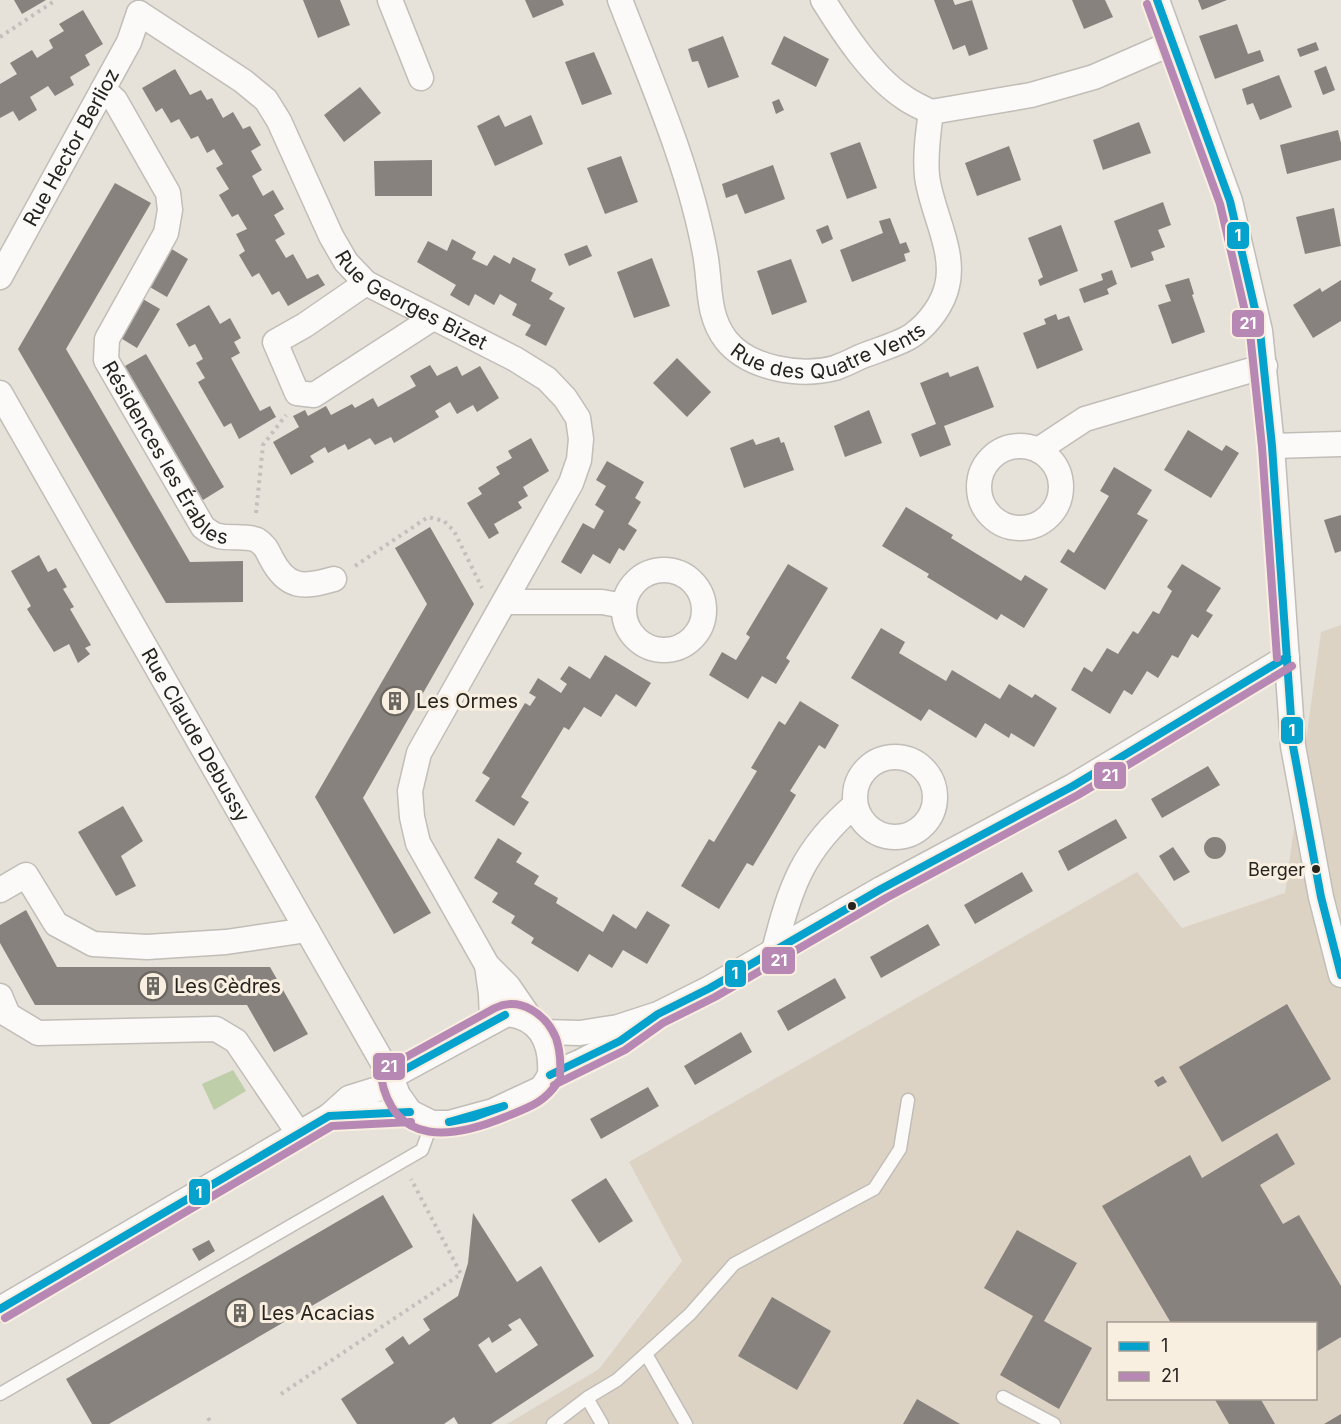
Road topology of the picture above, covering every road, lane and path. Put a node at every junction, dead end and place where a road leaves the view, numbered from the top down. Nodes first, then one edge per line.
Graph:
1 (56, 0) edge
2 (390, 0) edge
3 (620, 0) edge
4 (823, 0) edge
5 (1157, 0) edge
6 (138, 7) edge
7 (0, 37) edge
8 (1172, 43) junction
9 (421, 78) dead end
10 (103, 88) junction
11 (931, 112) junction
12 (0, 277) edge
13 (366, 283) junction
14 (433, 318) junction
15 (1265, 366) junction
16 (0, 393) edge
17 (297, 393) junction
18 (1341, 444) edge
19 (1272, 446) junction
20 (1038, 450) dead end
21 (254, 539) junction
22 (334, 579) joint
23 (624, 606) dead end
24 (501, 610) junction
25 (1287, 657) junction
26 (855, 805) dead end
27 (0, 890) edge
28 (308, 930) junction
29 (774, 951) junction
30 (487, 965) junction
31 (1341, 975) edge
32 (0, 996) edge
33 (658, 1014) junction
34 (492, 1022) junction
35 (537, 1026) junction
36 (550, 1075) junction
37 (392, 1080) junction
38 (908, 1100) dead end
39 (410, 1112) junction
40 (329, 1116) junction
41 (432, 1123) junction
42 (299, 1134) junction
43 (401, 1162) junction
44 (0, 1309) edge
45 (646, 1354) junction
46 (0, 1394) edge
47 (281, 1394) dead end
48 (1003, 1397) dead end
49 (587, 1398) junction
50 (208, 1418) dead end
51 (212, 1424) edge
52 (553, 1424) edge
53 (602, 1424) edge
54 (686, 1424) edge
55 (1054, 1424) edge

1 - 7 path
2 - 9 street
3 - 11 street, Rue des Quatre Vents
4 - 11 street
5 - 8 street
6 - 10 street, Rue Hector Berlioz
6 - 13 street, Rue Georges Bizet
8 - 11 street
8 - 15 street
10 - 12 street, Rue Hector Berlioz
10 - 21 street, Résidences les Érables
13 - 14 street, Rue Georges Bizet
13 - 17 street
14 - 17 street
14 - 24 street, Rue Georges Bizet
15 - 19 street
15 - 20 street
16 - 28 street, Rue Claude Debussy
17 - 21 path
18 - 19 street
19 - 25 street
21 - 22 street, Résidences les Érables
22 - 24 path
23 - 24 street
24 - 30 street, Rue Georges Bizet
25 - 29 street
25 - 31 street
26 - 29 street
27 - 28 street
28 - 37 street, Rue Claude Debussy
29 - 33 street
30 - 34 street
30 - 35 street
32 - 42 street
33 - 35 street
33 - 36 street
34 - 35 street
34 - 37 street
35 - 36 street
36 - 41 street
37 - 39 street, Rue Claude Debussy
37 - 40 street
38 - 45 lane
39 - 40 street
39 - 41 street
40 - 42 street
41 - 43 lane
42 - 44 street
43 - 46 lane
43 - 47 path
45 - 49 lane
45 - 54 lane
48 - 55 lane
49 - 52 lane
49 - 53 lane
50 - 51 path

